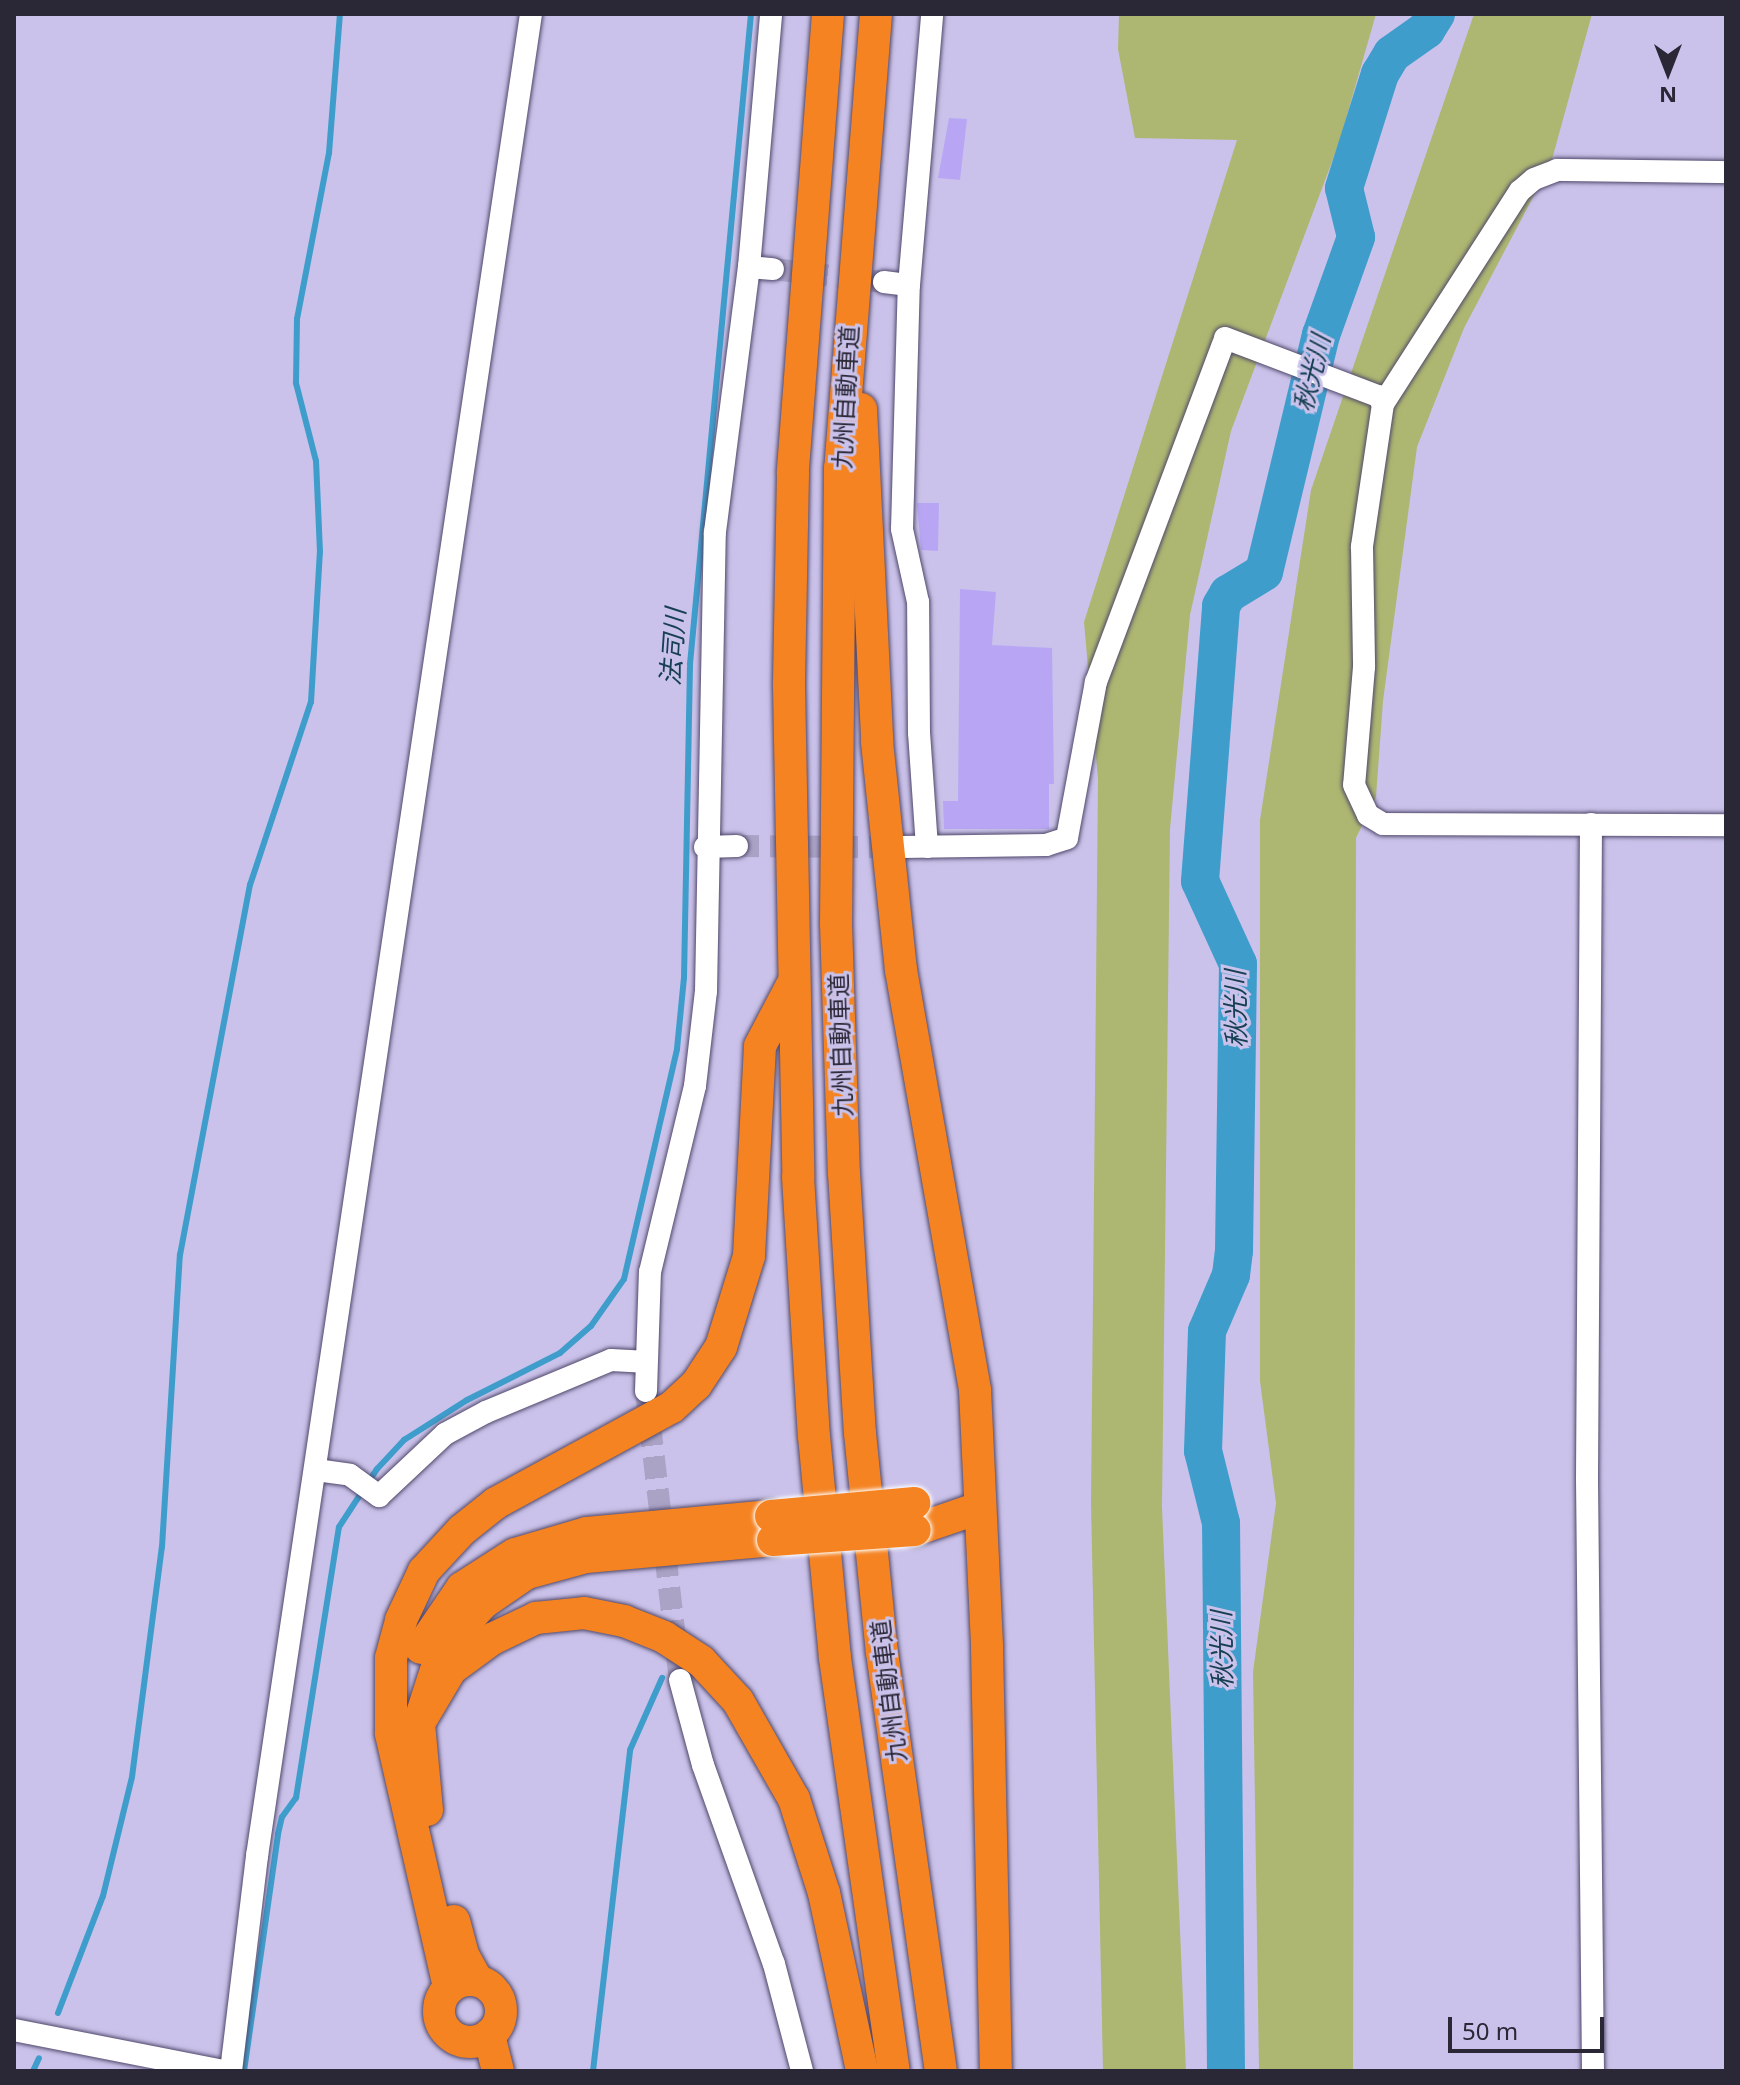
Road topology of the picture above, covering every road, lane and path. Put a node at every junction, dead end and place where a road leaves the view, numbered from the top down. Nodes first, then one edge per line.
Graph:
1 (531, 14) edge
2 (771, 14) edge
3 (828, 14) edge
4 (876, 14) edge
5 (932, 14) edge
6 (1726, 172) edge
7 (853, 262) junction
8 (749, 267) junction
9 (773, 269) tunnel mouth
10 (884, 282) tunnel mouth
11 (909, 285) junction
12 (1375, 398) junction
13 (1591, 824) junction
14 (1726, 825) edge
15 (737, 846) tunnel mouth
16 (705, 847) junction
17 (901, 847) tunnel mouth
18 (927, 847) junction
19 (793, 985) junction
20 (644, 1362) junction
21 (646, 1391) tunnel mouth
22 (316, 1470) junction
23 (979, 1508) junction
24 (772, 1528) junction
25 (680, 1680) tunnel mouth
26 (419, 1723) junction
27 (404, 1793) junction
28 (463, 1984) junction
29 (14, 2030) edge
30 (479, 2050) edge
31 (223, 2071) edge
32 (231, 2071) edge
33 (498, 2071) edge
34 (802, 2071) edge
35 (862, 2071) edge
36 (894, 2071) edge
37 (941, 2071) edge
38 (996, 2071) edge
39 (1593, 2071) edge

1 - 22 street
2 - 8 street
3 - 19 highway, 九州自動車道
4 - 7 highway, 九州自動車道
5 - 11 street
6 - 12 street
7 - 23 highway
7 - 37 highway, 九州自動車道
8 - 9 street
8 - 16 street
10 - 11 street
11 - 18 street
12 - 13 street
12 - 18 street
13 - 14 street
13 - 39 street
15 - 16 street
16 - 20 street
17 - 18 street
19 - 27 highway
19 - 36 highway, 九州自動車道
20 - 21 street
20 - 22 street
22 - 32 street
23 - 24 highway, bridge
23 - 38 highway
24 - 26 highway
24 - 27 highway
25 - 34 street
26 - 28 highway
26 - 35 highway
27 - 28 highway
28 - 30 highway
28 - 30 highway
29 - 31 street
30 - 33 highway

